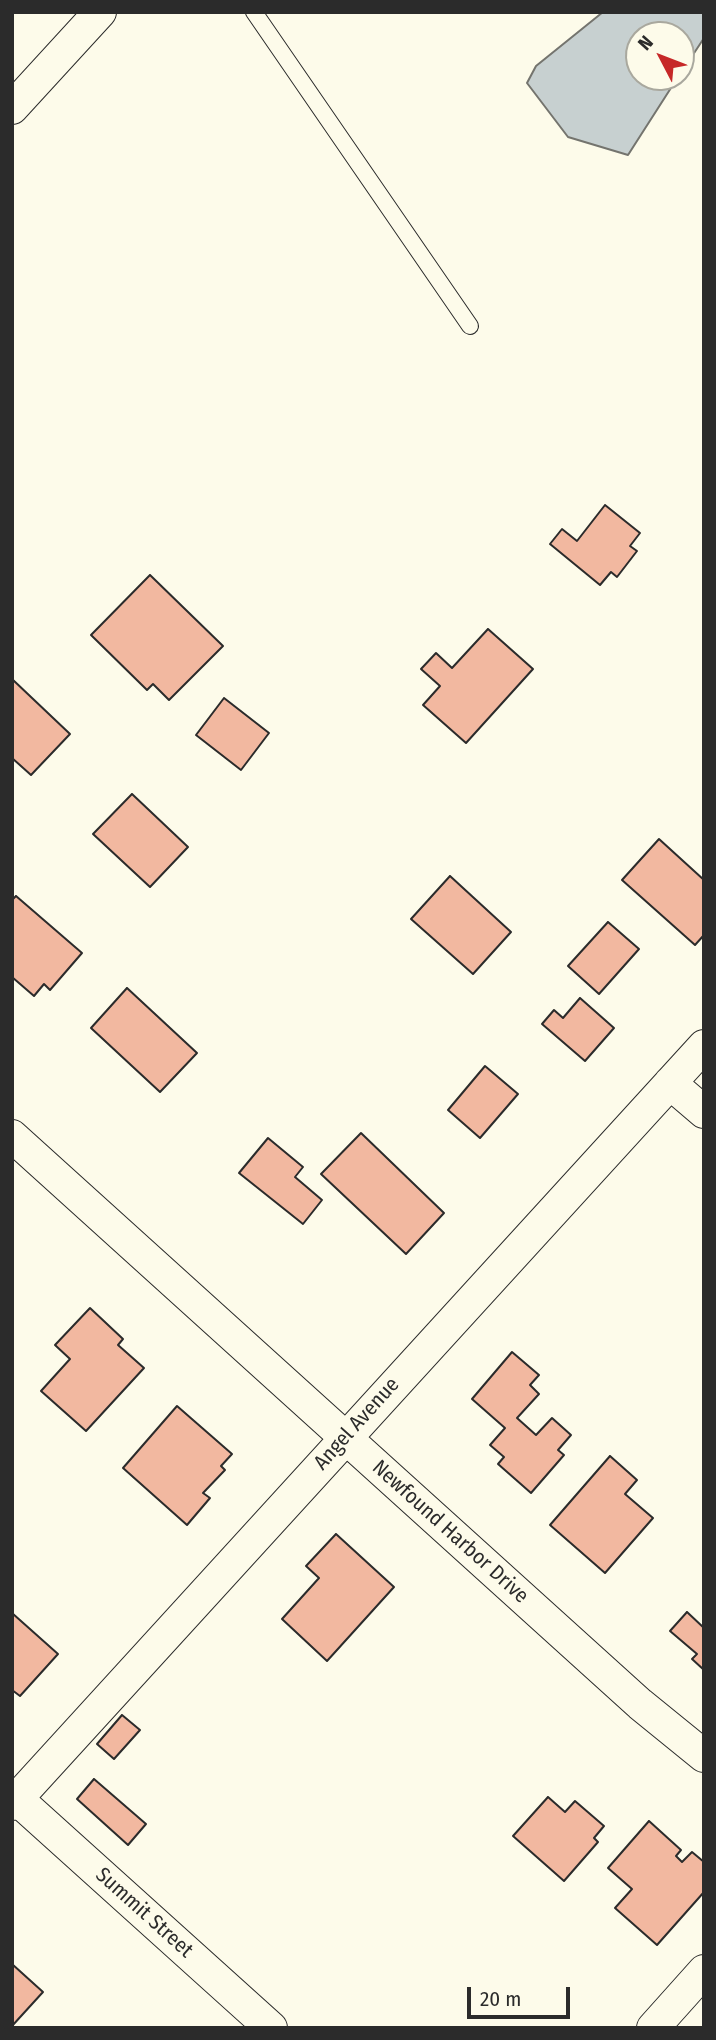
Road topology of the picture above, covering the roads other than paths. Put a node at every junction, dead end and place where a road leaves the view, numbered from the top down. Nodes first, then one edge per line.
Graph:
1 (100, 12) edge
2 (254, 12) edge
3 (12, 108) edge
4 (470, 326) dead end
5 (704, 1046) edge
6 (670, 1083) junction
7 (704, 1112) edge
8 (12, 1136) edge
9 (345, 1438) junction
10 (704, 1756) edge
11 (14, 1801) edge
12 (704, 1971) edge
13 (271, 2028) edge
14 (653, 2028) edge

1 - 3 street
2 - 4 lane
5 - 6 street, Angel Avenue
6 - 7 street
6 - 9 street, Angel Avenue
8 - 9 street, Newfound Harbor Drive
9 - 10 street, Newfound Harbor Drive
9 - 11 street, Angel Avenue
11 - 13 street, Summit Street
12 - 14 street

